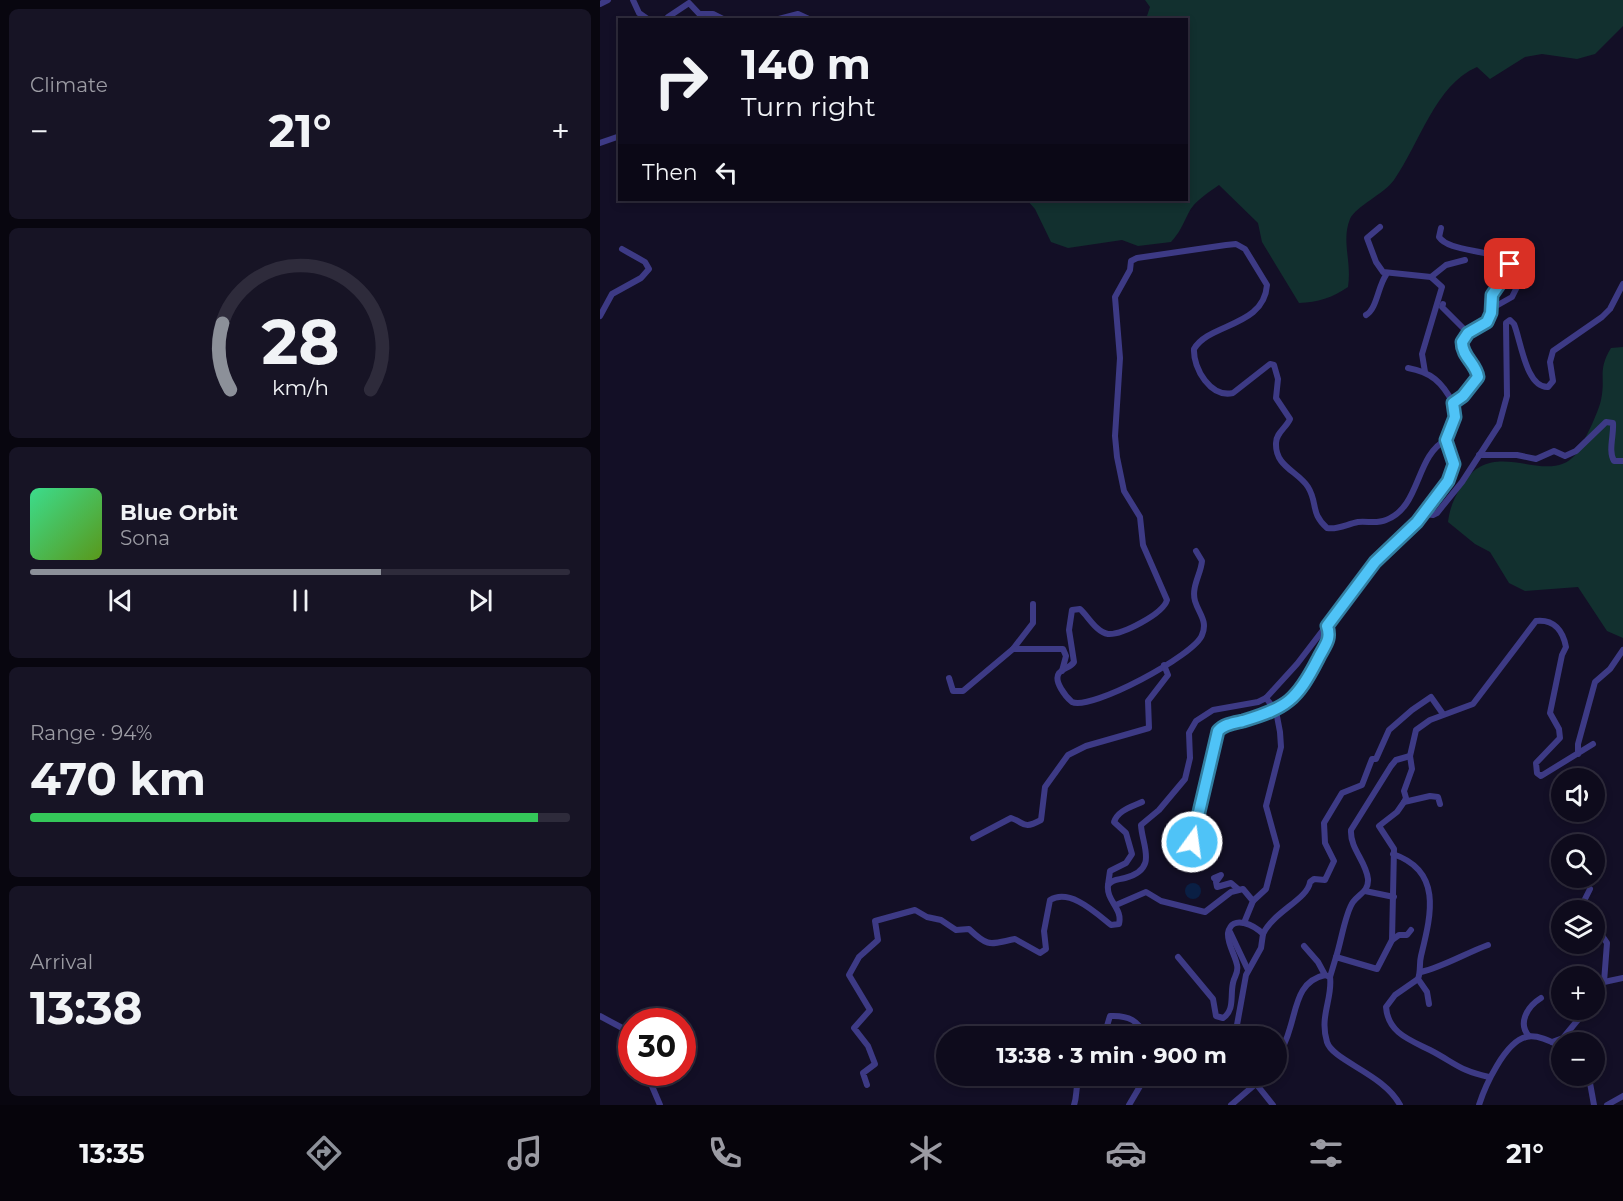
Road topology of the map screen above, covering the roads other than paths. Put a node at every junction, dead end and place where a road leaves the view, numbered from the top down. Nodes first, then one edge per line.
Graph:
1 (608, 0) edge
2 (633, 0) edge
3 (600, 4) edge
4 (703, 17) edge
5 (646, 18) edge
6 (668, 18) edge
7 (721, 18) edge
8 (783, 18) edge
9 (807, 18) edge
10 (618, 137) edge
11 (600, 143) edge
12 (1380, 227) dead end
13 (1441, 228) dead end
14 (622, 249) dead end
15 (1465, 260) dead end
16 (1509, 269) junction
17 (1386, 275) junction
18 (1431, 277) junction
19 (1623, 284) edge
20 (1443, 304) dead end
21 (1489, 310) junction
22 (1366, 315) dead end
23 (600, 316) edge
24 (1468, 333) junction
25 (1408, 368) dead end
26 (1425, 372) junction
27 (1453, 403) junction
28 (1446, 440) junction
29 (1479, 455) junction
30 (1623, 461) edge
31 (1424, 514) junction
32 (1196, 551) dead end
33 (1033, 604) dead end
34 (1327, 626) junction
35 (1013, 649) junction
36 (1623, 650) edge
37 (1164, 665) junction
38 (1062, 671) junction
39 (949, 678) dead end
40 (1266, 698) junction
41 (1276, 711) junction
42 (1443, 714) junction
43 (1593, 744) dead end
44 (1578, 754) junction
45 (1410, 756) junction
46 (1142, 802) dead end
47 (1404, 802) junction
48 (1440, 804) dead end
49 (973, 838) dead end
50 (1190, 850) dead end
51 (1393, 854) junction
52 (1214, 879) dead end
53 (1108, 885) junction
54 (1238, 889) junction
55 (1590, 889) dead end
56 (1365, 891) junction
57 (1394, 897) junction
58 (1584, 900) edge
59 (1252, 901) junction
60 (1116, 905) junction
61 (1244, 922) junction
62 (1229, 930) junction
63 (1411, 930) dead end
64 (1263, 934) junction
65 (1392, 940) junction
66 (1605, 941) edge
67 (1488, 945) dead end
68 (1304, 946) dead end
69 (1178, 957) dead end
70 (1336, 957) junction
71 (1605, 966) edge
72 (1248, 970) junction
73 (1421, 972) junction
74 (1328, 976) junction
75 (1623, 978) edge
76 (1418, 979) junction
77 (1605, 982) edge
78 (1541, 998) dead end
79 (1430, 1004) dead end
80 (600, 1016) edge
81 (1578, 1020) edge
82 (618, 1026) edge
83 (1107, 1026) edge
84 (1140, 1026) edge
85 (1237, 1026) edge
86 (1568, 1032) edge
87 (1287, 1036) edge
88 (1529, 1036) junction
89 (1551, 1042) edge
90 (1489, 1077) junction
91 (867, 1085) dead end
92 (652, 1086) edge
93 (1076, 1086) edge
94 (1140, 1086) edge
95 (1252, 1086) edge
96 (1264, 1086) edge
97 (1591, 1086) edge
98 (1623, 1096) edge
99 (660, 1105) edge
100 (1074, 1105) edge
101 (1129, 1105) edge
102 (1232, 1105) edge
103 (1273, 1105) edge
104 (1400, 1105) edge
105 (1479, 1105) edge
106 (1594, 1105) edge
107 (1607, 1105) edge

1 - 3 street
2 - 5 street
4 - 6 street
4 - 7 street
8 - 9 street
10 - 11 street
12 - 17 street
13 - 16 street
14 - 23 street
15 - 18 street
16 - 21 street
16 - 21 street
17 - 18 street
17 - 22 street
18 - 26 street
19 - 29 street
20 - 24 street
21 - 24 street
24 - 27 street
25 - 26 street
26 - 27 street
27 - 28 street
28 - 31 street
28 - 38 street
29 - 30 street
29 - 31 street
31 - 34 street
32 - 37 street
33 - 35 street
34 - 40 street
34 - 41 street
35 - 38 street
35 - 39 street
36 - 44 street
37 - 38 street
37 - 49 street
40 - 41 street
40 - 53 street
41 - 50 street
41 - 59 street
42 - 44 street
42 - 45 street
42 - 64 street
43 - 44 street
45 - 47 street
45 - 56 street
46 - 53 street
47 - 48 street
47 - 51 street
51 - 57 street
51 - 73 street
52 - 54 street
53 - 60 street
54 - 59 street
54 - 60 street
55 - 58 street
56 - 57 street
56 - 70 street
57 - 65 street
59 - 61 street
60 - 91 street
61 - 62 street
61 - 64 street
62 - 69 street
62 - 72 street
63 - 65 street
64 - 72 street
65 - 70 street
66 - 71 street
67 - 73 street
68 - 74 street
70 - 74 street
72 - 85 street
73 - 76 street
74 - 87 street
74 - 104 street
75 - 77 street
76 - 79 street
76 - 90 street
78 - 88 street
80 - 82 street
81 - 86 street
83 - 84 street
88 - 89 street
88 - 90 street
90 - 105 street
92 - 99 street
93 - 100 street
94 - 101 street
95 - 102 street
96 - 103 street
97 - 106 street
98 - 107 street

